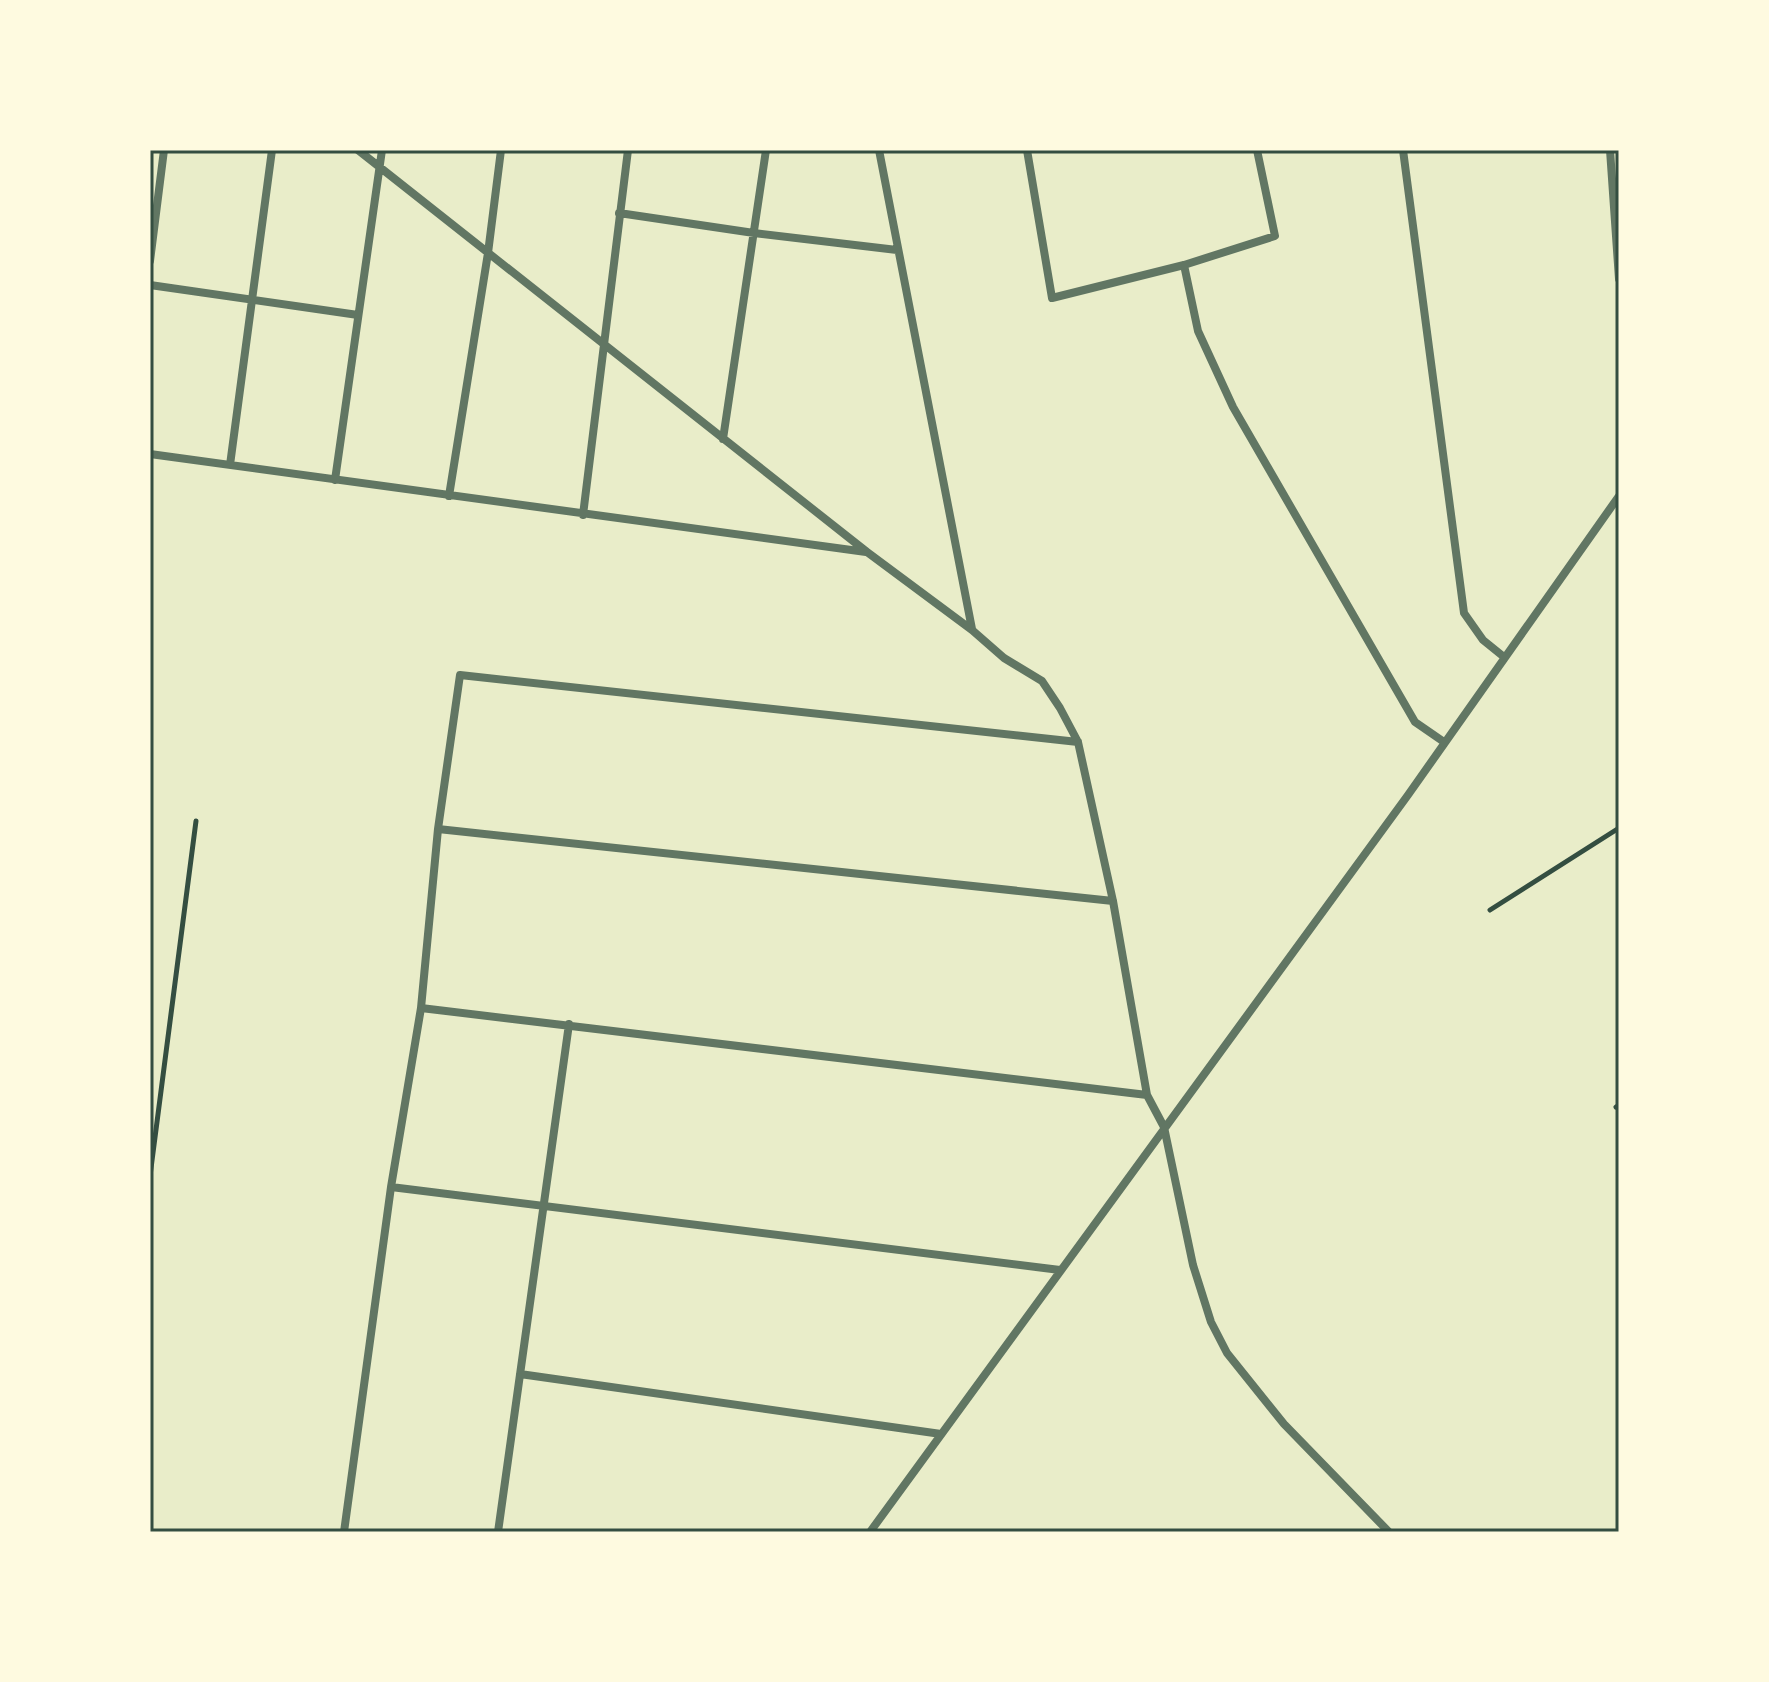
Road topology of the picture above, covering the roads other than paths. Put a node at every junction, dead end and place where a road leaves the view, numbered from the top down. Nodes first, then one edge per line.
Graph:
1 (164, 150) edge
2 (272, 150) edge
3 (358, 150) edge
4 (382, 150) edge
5 (501, 150) edge
6 (628, 150) edge
7 (766, 150) edge
8 (879, 150) edge
9 (1027, 150) edge
10 (1257, 150) edge
11 (1403, 150) edge
12 (1610, 150) edge
13 (380, 167) junction
14 (619, 213) junction
15 (754, 233) junction
16 (897, 250) junction
17 (488, 253) junction
18 (150, 261) edge
19 (1184, 265) junction
20 (1619, 279) edge
21 (150, 285) edge
22 (252, 301) junction
23 (358, 315) junction
24 (602, 343) junction
25 (723, 439) junction
26 (150, 454) edge
27 (230, 465) junction
28 (335, 480) junction
29 (449, 496) junction
30 (1619, 496) edge
31 (583, 515) junction
32 (867, 552) junction
33 (972, 630) junction
34 (1504, 657) junction
35 (1078, 742) junction
36 (1444, 742) junction
37 (438, 829) junction
38 (1113, 901) junction
39 (421, 1008) junction
40 (569, 1024) junction
41 (1147, 1095) junction
42 (1164, 1127) junction
43 (391, 1187) junction
44 (543, 1206) junction
45 (1060, 1270) junction
46 (520, 1374) junction
47 (941, 1434) junction
48 (344, 1532) edge
49 (498, 1532) edge
50 (870, 1532) edge
51 (1389, 1532) edge

1 - 18 street
2 - 22 street
3 - 13 street
4 - 13 street
5 - 17 street
6 - 14 street
7 - 15 street
8 - 16 street
9 - 19 street
10 - 19 street
11 - 34 street
12 - 20 street
13 - 17 street
13 - 23 street
14 - 15 street
14 - 24 street
15 - 16 street
15 - 25 street
16 - 33 street
17 - 24 street
17 - 29 street
19 - 36 street
21 - 22 street
22 - 23 street
22 - 27 street
23 - 28 street
24 - 25 street
24 - 31 street
25 - 32 street
26 - 27 street
27 - 28 street
28 - 29 street
29 - 31 street
30 - 34 street
31 - 32 street
32 - 33 street
33 - 35 street
34 - 36 street
35 - 37 street
35 - 38 street
36 - 42 street
37 - 38 street
37 - 39 street
38 - 41 street
39 - 40 street
39 - 43 street
40 - 41 street
40 - 44 street
41 - 42 street
42 - 45 street
42 - 51 street
43 - 44 street
43 - 48 street
44 - 45 street
44 - 46 street
45 - 47 street
46 - 47 street
46 - 49 street
47 - 50 street

